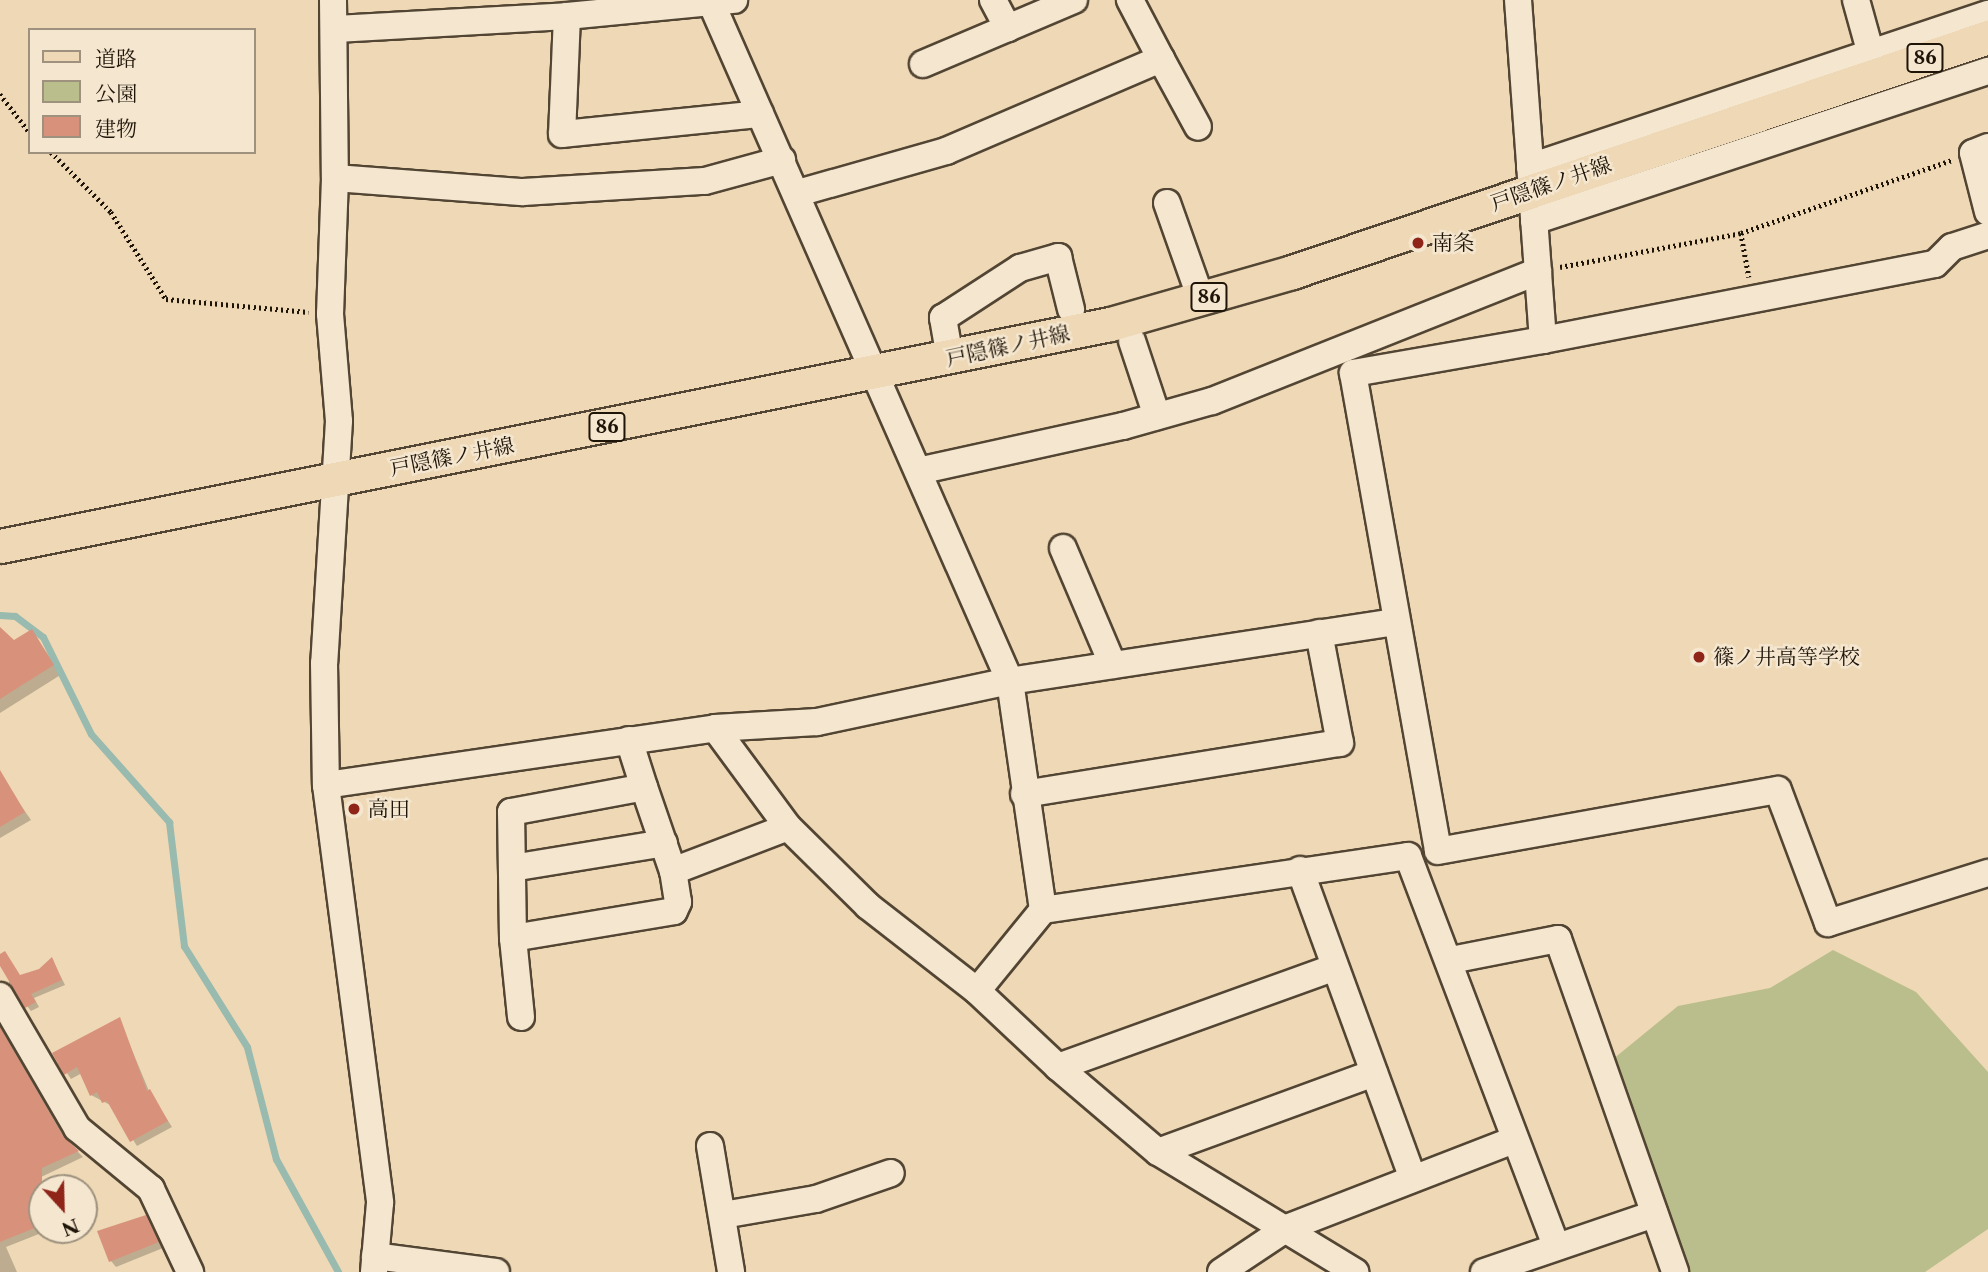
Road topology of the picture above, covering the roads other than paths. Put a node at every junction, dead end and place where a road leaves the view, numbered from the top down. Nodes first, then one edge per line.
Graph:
1 (333, 0) edge
2 (993, 0) edge
3 (1074, 0) edge
4 (1130, 0) edge
5 (1518, 0) edge
6 (1856, 0) edge
7 (719, 1) edge
8 (567, 16) junction
9 (1984, 17) edge
10 (1008, 28) junction
11 (336, 29) junction
12 (1161, 59) junction
13 (923, 64) dead end
14 (1867, 66) junction
15 (1988, 71) edge
16 (760, 114) junction
17 (1198, 127) dead end
18 (1980, 150) edge
19 (782, 160) junction
20 (335, 178) junction
21 (798, 193) junction
22 (1532, 193) junction
23 (1167, 203) dead end
24 (1988, 212) edge
25 (1988, 235) edge
26 (1538, 271) junction
27 (1201, 299) junction
28 (1071, 309) dead end
29 (1543, 340) junction
30 (1132, 341) dead end
31 (950, 358) junction
32 (1348, 362) junction
33 (877, 373) junction
34 (1157, 416) junction
35 (918, 471) junction
36 (338, 480) junction
37 (0, 546) edge
38 (1063, 548) dead end
39 (1395, 622) junction
40 (1319, 633) junction
41 (1113, 665) junction
42 (1010, 681) junction
43 (715, 728) junction
44 (629, 740) junction
45 (326, 785) junction
46 (643, 787) junction
47 (1024, 794) junction
48 (788, 827) junction
49 (664, 844) junction
50 (512, 868) junction
51 (1300, 870) junction
52 (674, 871) junction
53 (1988, 873) edge
54 (1043, 910) junction
55 (513, 938) junction
56 (1451, 960) junction
57 (1333, 968) junction
58 (977, 991) junction
59 (0, 996) edge
60 (522, 1017) dead end
61 (1058, 1068) junction
62 (1374, 1073) junction
63 (1514, 1140) junction
64 (710, 1146) dead end
65 (1158, 1152) junction
66 (891, 1173) dead end
67 (1413, 1178) junction
68 (1654, 1214) junction
69 (723, 1215) junction
70 (1287, 1228) junction
71 (1556, 1245) junction
72 (375, 1264) edge
73 (190, 1272) edge
74 (496, 1272) edge
75 (731, 1272) edge
76 (1221, 1272) edge
77 (1354, 1272) edge
78 (1484, 1272) edge
79 (1675, 1272) edge

1 - 11 street
2 - 10 street
3 - 10 street
4 - 12 street
5 - 22 street
6 - 14 street
7 - 8 street
7 - 16 street
8 - 11 street
8 - 16 street
9 - 14 main road, 戸隠篠ノ井線 / 86
10 - 13 street
11 - 20 street
12 - 17 street
12 - 21 street
14 - 22 main road, 戸隠篠ノ井線 / 86
15 - 22 street
16 - 19 street
18 - 24 street
19 - 20 street
19 - 21 street
20 - 36 street
21 - 33 street
22 - 26 street
22 - 27 main road, 戸隠篠ノ井線 / 86
23 - 27 street
25 - 29 street
26 - 29 street
26 - 32 street
27 - 31 main road, 戸隠篠ノ井線 / 86
28 - 31 street
29 - 32 street
30 - 34 street
31 - 33 main road, 戸隠篠ノ井線 / 86
32 - 34 street
32 - 39 street
33 - 35 street
33 - 36 main road, 戸隠篠ノ井線 / 86
34 - 35 street
35 - 42 street
36 - 37 main road, 戸隠篠ノ井線 / 86
36 - 45 street
38 - 41 street
39 - 40 street
39 - 53 street
40 - 41 street
40 - 47 street
41 - 42 street
42 - 43 street
42 - 47 street
43 - 44 street
43 - 48 street
44 - 45 street
44 - 46 street
45 - 72 street
46 - 49 street
46 - 50 street
47 - 54 street
48 - 52 street
48 - 58 street
49 - 50 street
49 - 52 street
50 - 55 street
51 - 54 street
51 - 56 street
51 - 57 street
52 - 55 street
54 - 58 street
55 - 60 street
56 - 63 street
56 - 68 street
57 - 61 street
57 - 62 street
58 - 61 street
59 - 73 street
61 - 65 street
62 - 65 street
62 - 67 street
63 - 67 street
63 - 71 street
64 - 69 street
65 - 70 street
66 - 69 street
67 - 70 street
68 - 71 street
68 - 79 street
69 - 75 street
70 - 76 street
70 - 77 street
71 - 78 street
72 - 74 street

